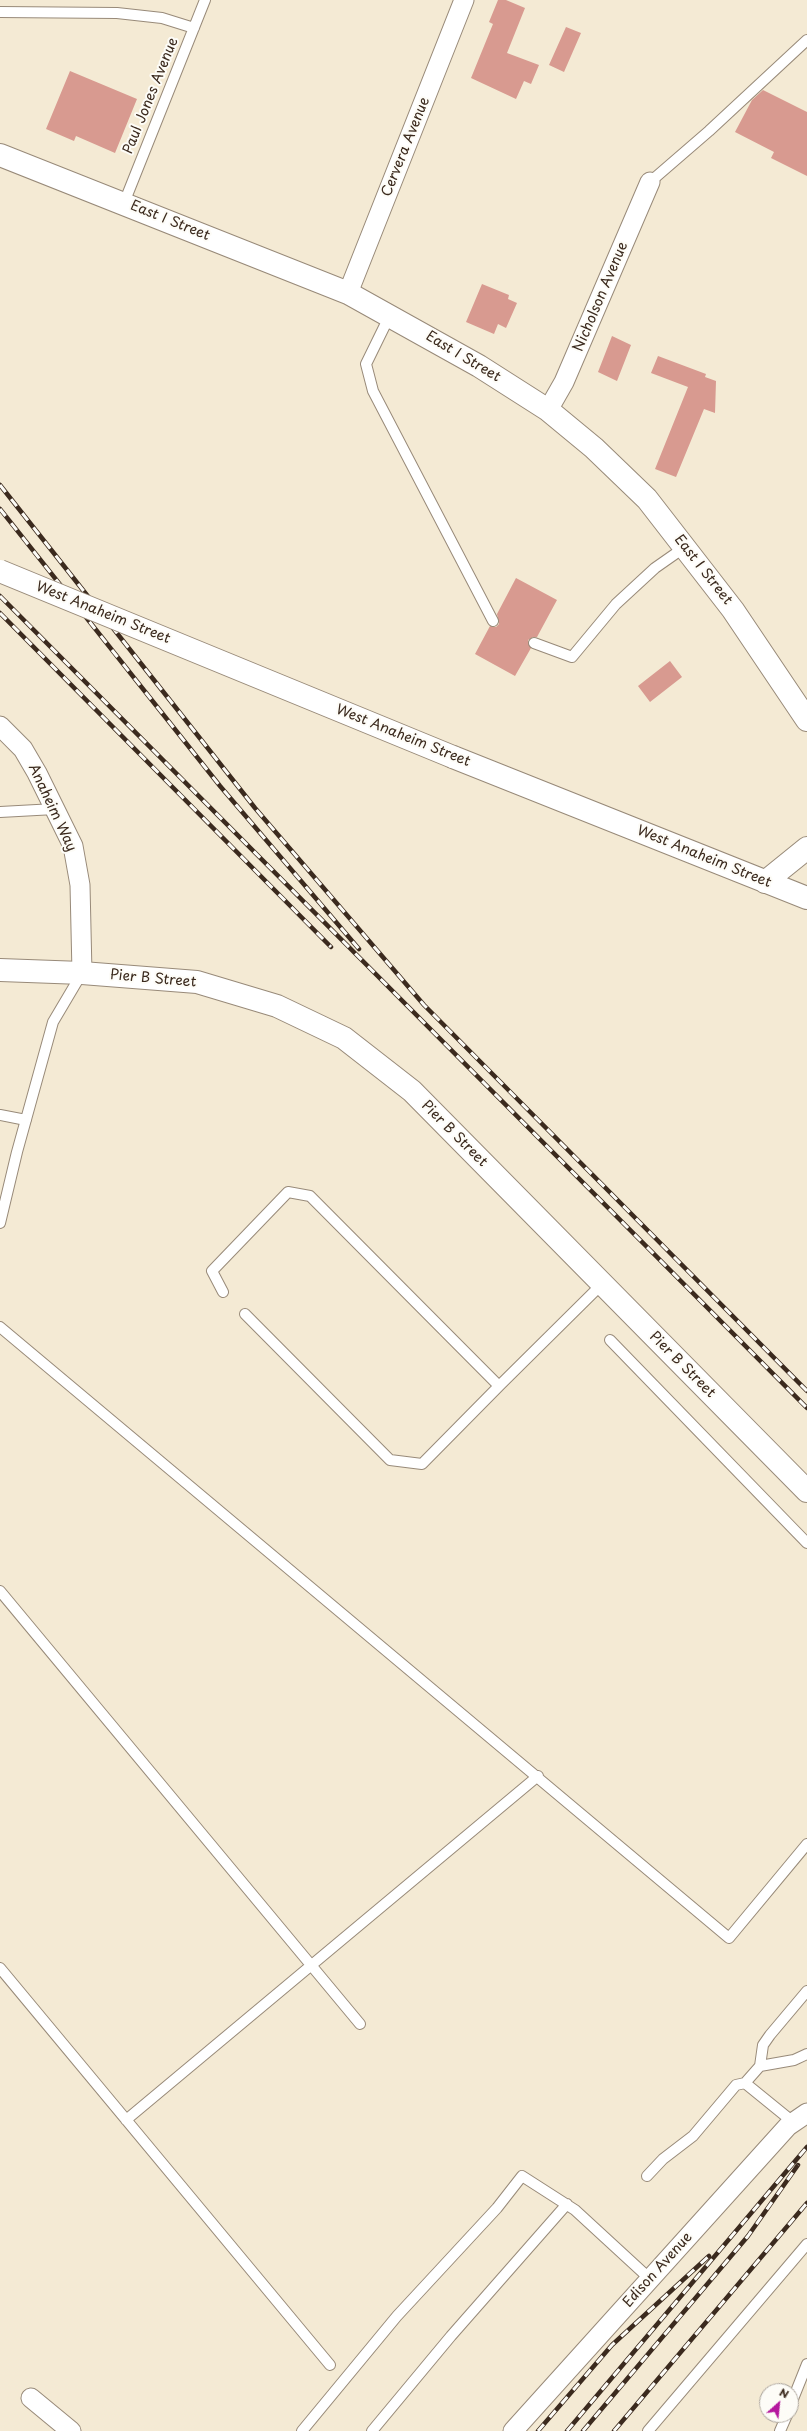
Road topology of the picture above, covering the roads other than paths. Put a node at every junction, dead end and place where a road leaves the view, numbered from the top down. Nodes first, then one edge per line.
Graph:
1 (205, 0) edge
2 (464, 0) edge
3 (0, 12) edge
4 (194, 28) junction
5 (807, 40) edge
6 (0, 155) edge
7 (650, 182) joint
8 (124, 203) junction
9 (348, 293) junction
10 (390, 315) junction
11 (548, 410) junction
12 (686, 546) junction
13 (0, 571) edge
14 (493, 621) dead end
15 (534, 643) dead end
16 (807, 720) edge
17 (0, 726) edge
18 (55, 809) junction
19 (0, 812) edge
20 (807, 848) edge
21 (765, 882) junction
22 (807, 898) edge
23 (0, 970) edge
24 (82, 973) junction
25 (0, 1115) edge
26 (26, 1120) junction
27 (0, 1223) edge
28 (602, 1284) junction
29 (223, 1292) dead end
30 (245, 1314) dead end
31 (0, 1328) edge
32 (610, 1340) dead end
33 (499, 1386) junction
34 (807, 1491) edge
35 (807, 1543) edge
36 (0, 1591) edge
37 (538, 1776) junction
38 (807, 1844) edge
39 (311, 1966) junction
40 (0, 1968) edge
41 (807, 1991) edge
42 (360, 2024) dead end
43 (807, 2054) edge
44 (760, 2066) junction
45 (745, 2083) junction
46 (800, 2118) edge
47 (126, 2120) junction
48 (647, 2176) dead end
49 (567, 2204) junction
50 (807, 2244) edge
51 (650, 2279) junction
52 (807, 2364) edge
53 (330, 2365) dead end
54 (799, 2384) edge
55 (31, 2398) dead end
56 (304, 2430) edge
57 (71, 2431) edge
58 (372, 2431) edge
59 (513, 2431) edge
60 (648, 2431) edge

1 - 4 lane, Paul Jones Avenue
2 - 9 street, Cervera Avenue
3 - 4 lane
4 - 8 lane, Paul Jones Avenue
5 - 7 lane
6 - 8 main road, East I Street
7 - 11 street, Nicholson Avenue
8 - 9 main road, East I Street
9 - 10 main road, East I Street
10 - 11 main road, East I Street
10 - 14 lane
11 - 12 main road, East I Street
12 - 15 lane
12 - 16 main road, East I Street
13 - 21 main road, West Anaheim Street, bridge
17 - 18 street, Anaheim Way
18 - 19 lane
18 - 24 street, Anaheim Way
20 - 21 main road
21 - 22 main road, West Anaheim Street
23 - 24 main road, Pier B Street
24 - 26 lane
24 - 28 main road, Pier B Street
25 - 26 lane
26 - 27 lane
28 - 33 lane
28 - 34 main road, Pier B Street
29 - 33 lane
30 - 33 lane
31 - 37 lane
32 - 35 lane
36 - 39 lane
37 - 38 lane
37 - 39 lane
39 - 42 lane
39 - 47 lane
40 - 47 lane
41 - 44 lane
43 - 44 lane
44 - 45 lane
45 - 46 lane
45 - 48 lane
46 - 51 street, Edison Avenue
47 - 53 lane
49 - 51 lane
49 - 56 lane
49 - 58 lane
50 - 60 lane
51 - 59 street, Edison Avenue
52 - 54 lane
55 - 57 street

